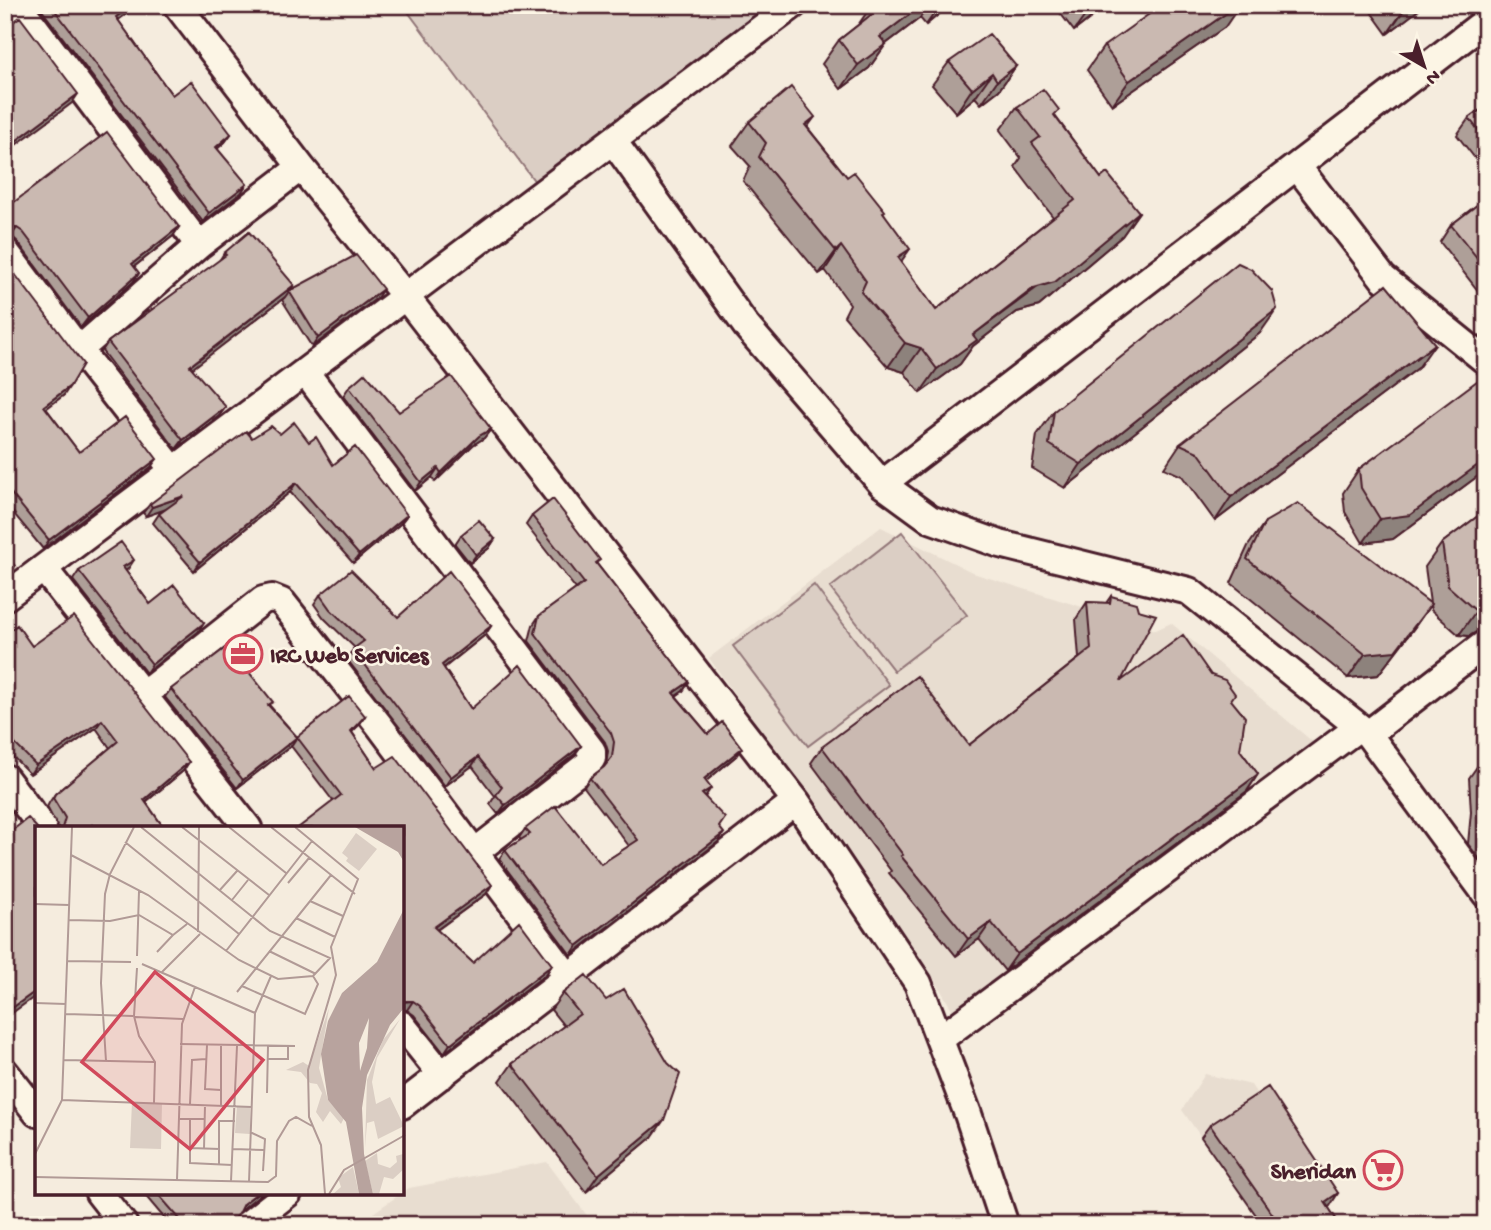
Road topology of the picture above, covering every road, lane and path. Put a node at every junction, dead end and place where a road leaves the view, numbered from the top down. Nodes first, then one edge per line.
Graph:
1 (18, 5) edge
2 (177, 5) edge
3 (793, 5) edge
4 (1486, 21) edge
5 (613, 141) junction
6 (1297, 166) junction
7 (301, 167) junction
8 (199, 245) junction
9 (5, 251) edge
10 (406, 297) junction
11 (79, 349) junction
12 (1486, 361) edge
13 (306, 373) junction
14 (174, 471) junction
15 (882, 484) junction
16 (44, 569) junction
17 (5, 597) edge
18 (1486, 643) edge
19 (144, 695) junction
20 (1364, 730) junction
21 (5, 778) edge
22 (796, 801) junction
23 (41, 826) edge
24 (246, 826) edge
25 (475, 852) junction
26 (1486, 894) edge
27 (568, 977) junction
28 (404, 1028) edge
29 (940, 1039) junction
30 (5, 1072) edge
31 (442, 1075) junction
32 (404, 1104) edge
33 (35, 1110) edge
34 (101, 1195) edge
35 (285, 1195) edge
36 (124, 1225) edge
37 (247, 1225) edge
38 (1005, 1225) edge

1 - 8 street
2 - 7 street
3 - 5 street
4 - 6 street
5 - 10 street
5 - 15 street
6 - 12 street
6 - 15 street
7 - 8 street
7 - 10 street
8 - 11 street
9 - 11 street
10 - 13 street
10 - 22 street
11 - 14 street
13 - 14 street
13 - 25 street
14 - 16 street
15 - 20 street
16 - 17 street
16 - 19 street
18 - 20 street
19 - 24 street
19 - 25 street
20 - 26 street
20 - 29 street
21 - 23 street
22 - 27 street
22 - 29 street
25 - 27 street
27 - 31 street
28 - 31 street
29 - 38 street
30 - 33 street
31 - 32 street
34 - 36 street
35 - 37 street

